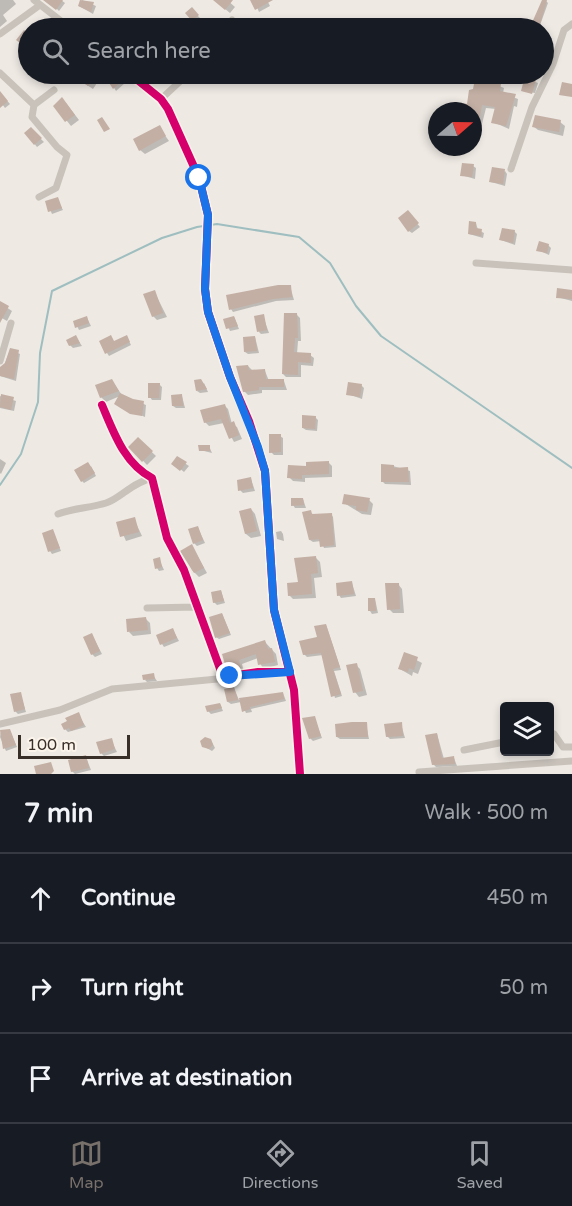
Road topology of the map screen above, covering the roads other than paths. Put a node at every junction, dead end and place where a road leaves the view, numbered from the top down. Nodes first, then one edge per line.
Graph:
1 (37, 3) edge
2 (19, 18) edge
3 (57, 18) edge
4 (18, 19) edge
5 (572, 24) edge
6 (0, 34) edge
7 (554, 61) edge
8 (0, 73) edge
9 (142, 84) edge
10 (177, 84) edge
11 (543, 84) edge
12 (54, 90) dead end
13 (161, 99) junction
14 (34, 105) junction
15 (512, 169) dead end
16 (39, 197) dead end
17 (476, 262) dead end
18 (572, 270) edge
19 (11, 323) dead end
20 (0, 361) edge
21 (102, 405) dead end
22 (152, 478) junction
23 (58, 514) dead end
24 (196, 607) junction
25 (147, 608) dead end
26 (290, 672) junction
27 (0, 724) edge
28 (554, 734) edge
29 (500, 743) edge
30 (572, 747) edge
31 (464, 750) dead end
32 (572, 761) edge
33 (420, 772) dead end
34 (300, 774) edge

1 - 2 street
1 - 3 street
4 - 6 street
5 - 7 street
8 - 14 street
9 - 13 street
10 - 13 street
11 - 15 street
12 - 14 street
13 - 26 street
14 - 16 street
17 - 18 street
19 - 20 street
21 - 22 street
22 - 23 street
22 - 24 street
24 - 25 street
24 - 26 street
26 - 27 street
26 - 34 street
28 - 30 street
29 - 31 street
32 - 33 street

